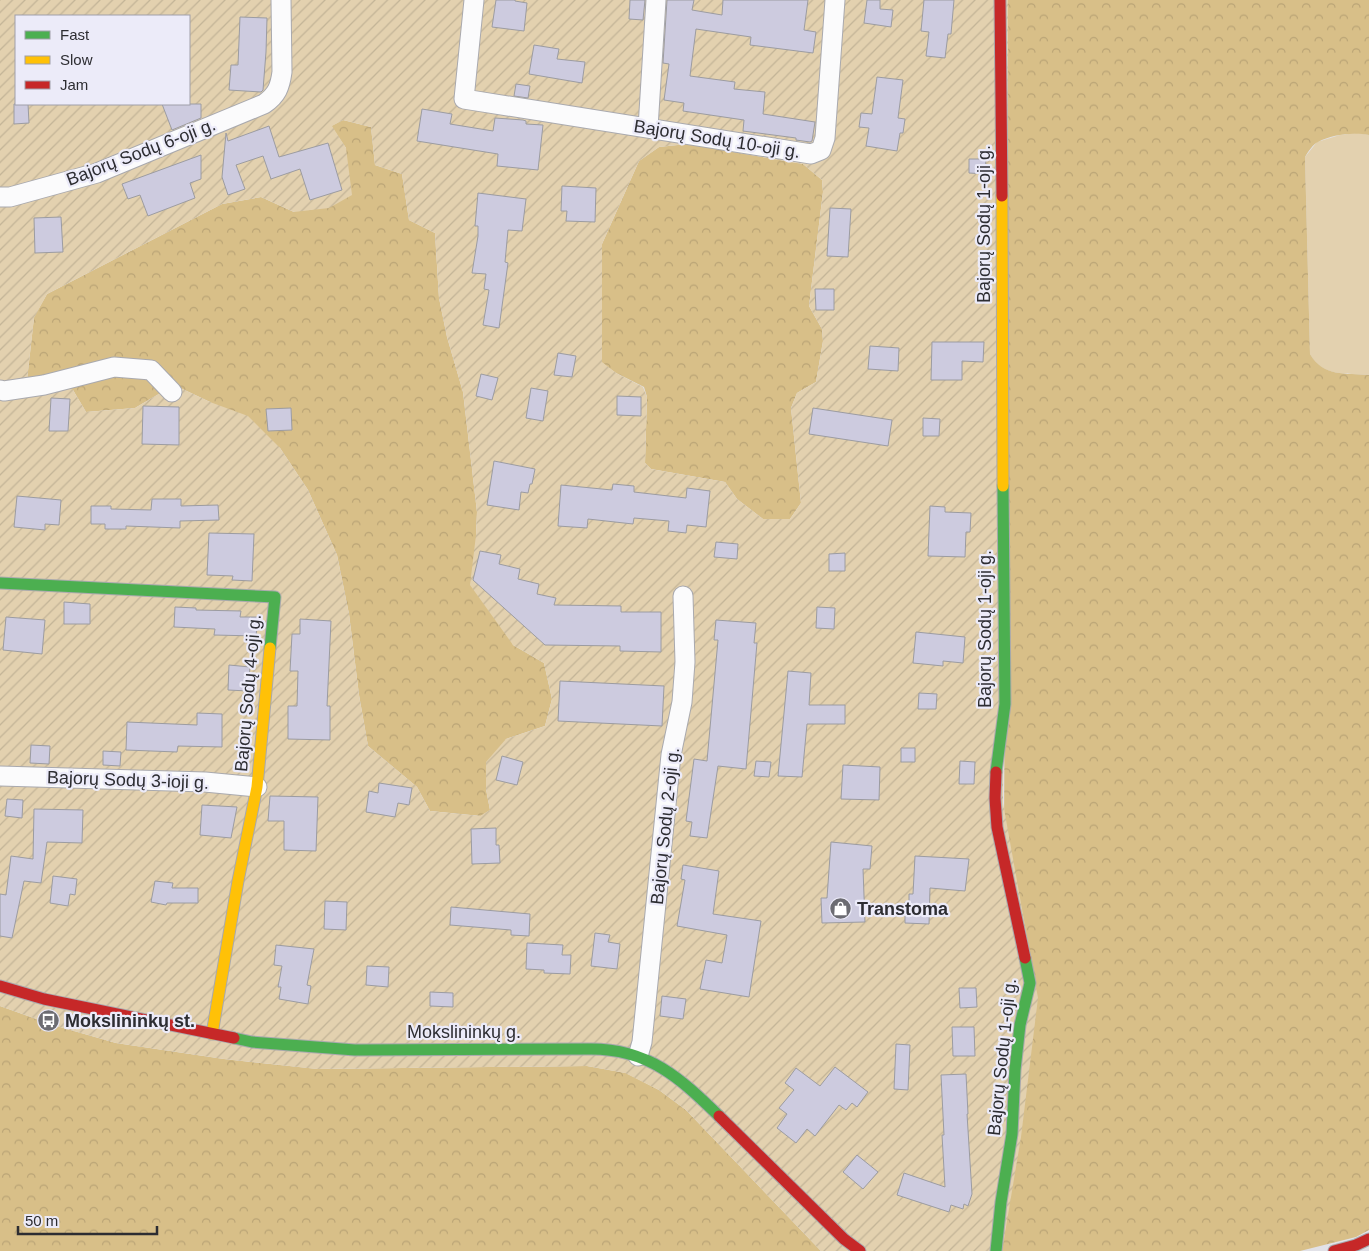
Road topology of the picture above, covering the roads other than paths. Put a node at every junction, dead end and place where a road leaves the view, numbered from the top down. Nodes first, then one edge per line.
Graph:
1 (281, 0) edge
2 (474, 0) edge
3 (656, 0) edge
4 (835, 0) edge
5 (1000, 0) edge
6 (648, 128) junction
7 (0, 197) edge
8 (0, 390) edge
9 (172, 392) dead end
10 (0, 583) edge
11 (683, 596) dead end
12 (0, 776) edge
13 (257, 787) junction
14 (0, 986) edge
15 (212, 1034) junction
16 (638, 1056) junction
17 (1369, 1239) edge
18 (860, 1251) edge
19 (996, 1251) edge
20 (1334, 1251) edge

1 - 7 street, Bajorų Sodų 6-oji g.
2 - 6 street, Bajorų Sodų 10-oji g.
3 - 6 street
4 - 6 street, Bajorų Sodų 10-oji g.
5 - 19 street, Bajorų Sodų 1-oji g.
8 - 9 street
10 - 13 street, Bajorų Sodų 4-oji g.
11 - 16 street, Bajorų Sodų 2-oji g.
12 - 13 street, Bajorų Sodų 3-ioji g.
13 - 15 street, Bajorų Sodų 4-oji g.
14 - 15 street, Mokslininkų g.
15 - 16 street, Mokslininkų g.
16 - 18 street, Mokslininkų g.
17 - 20 street

